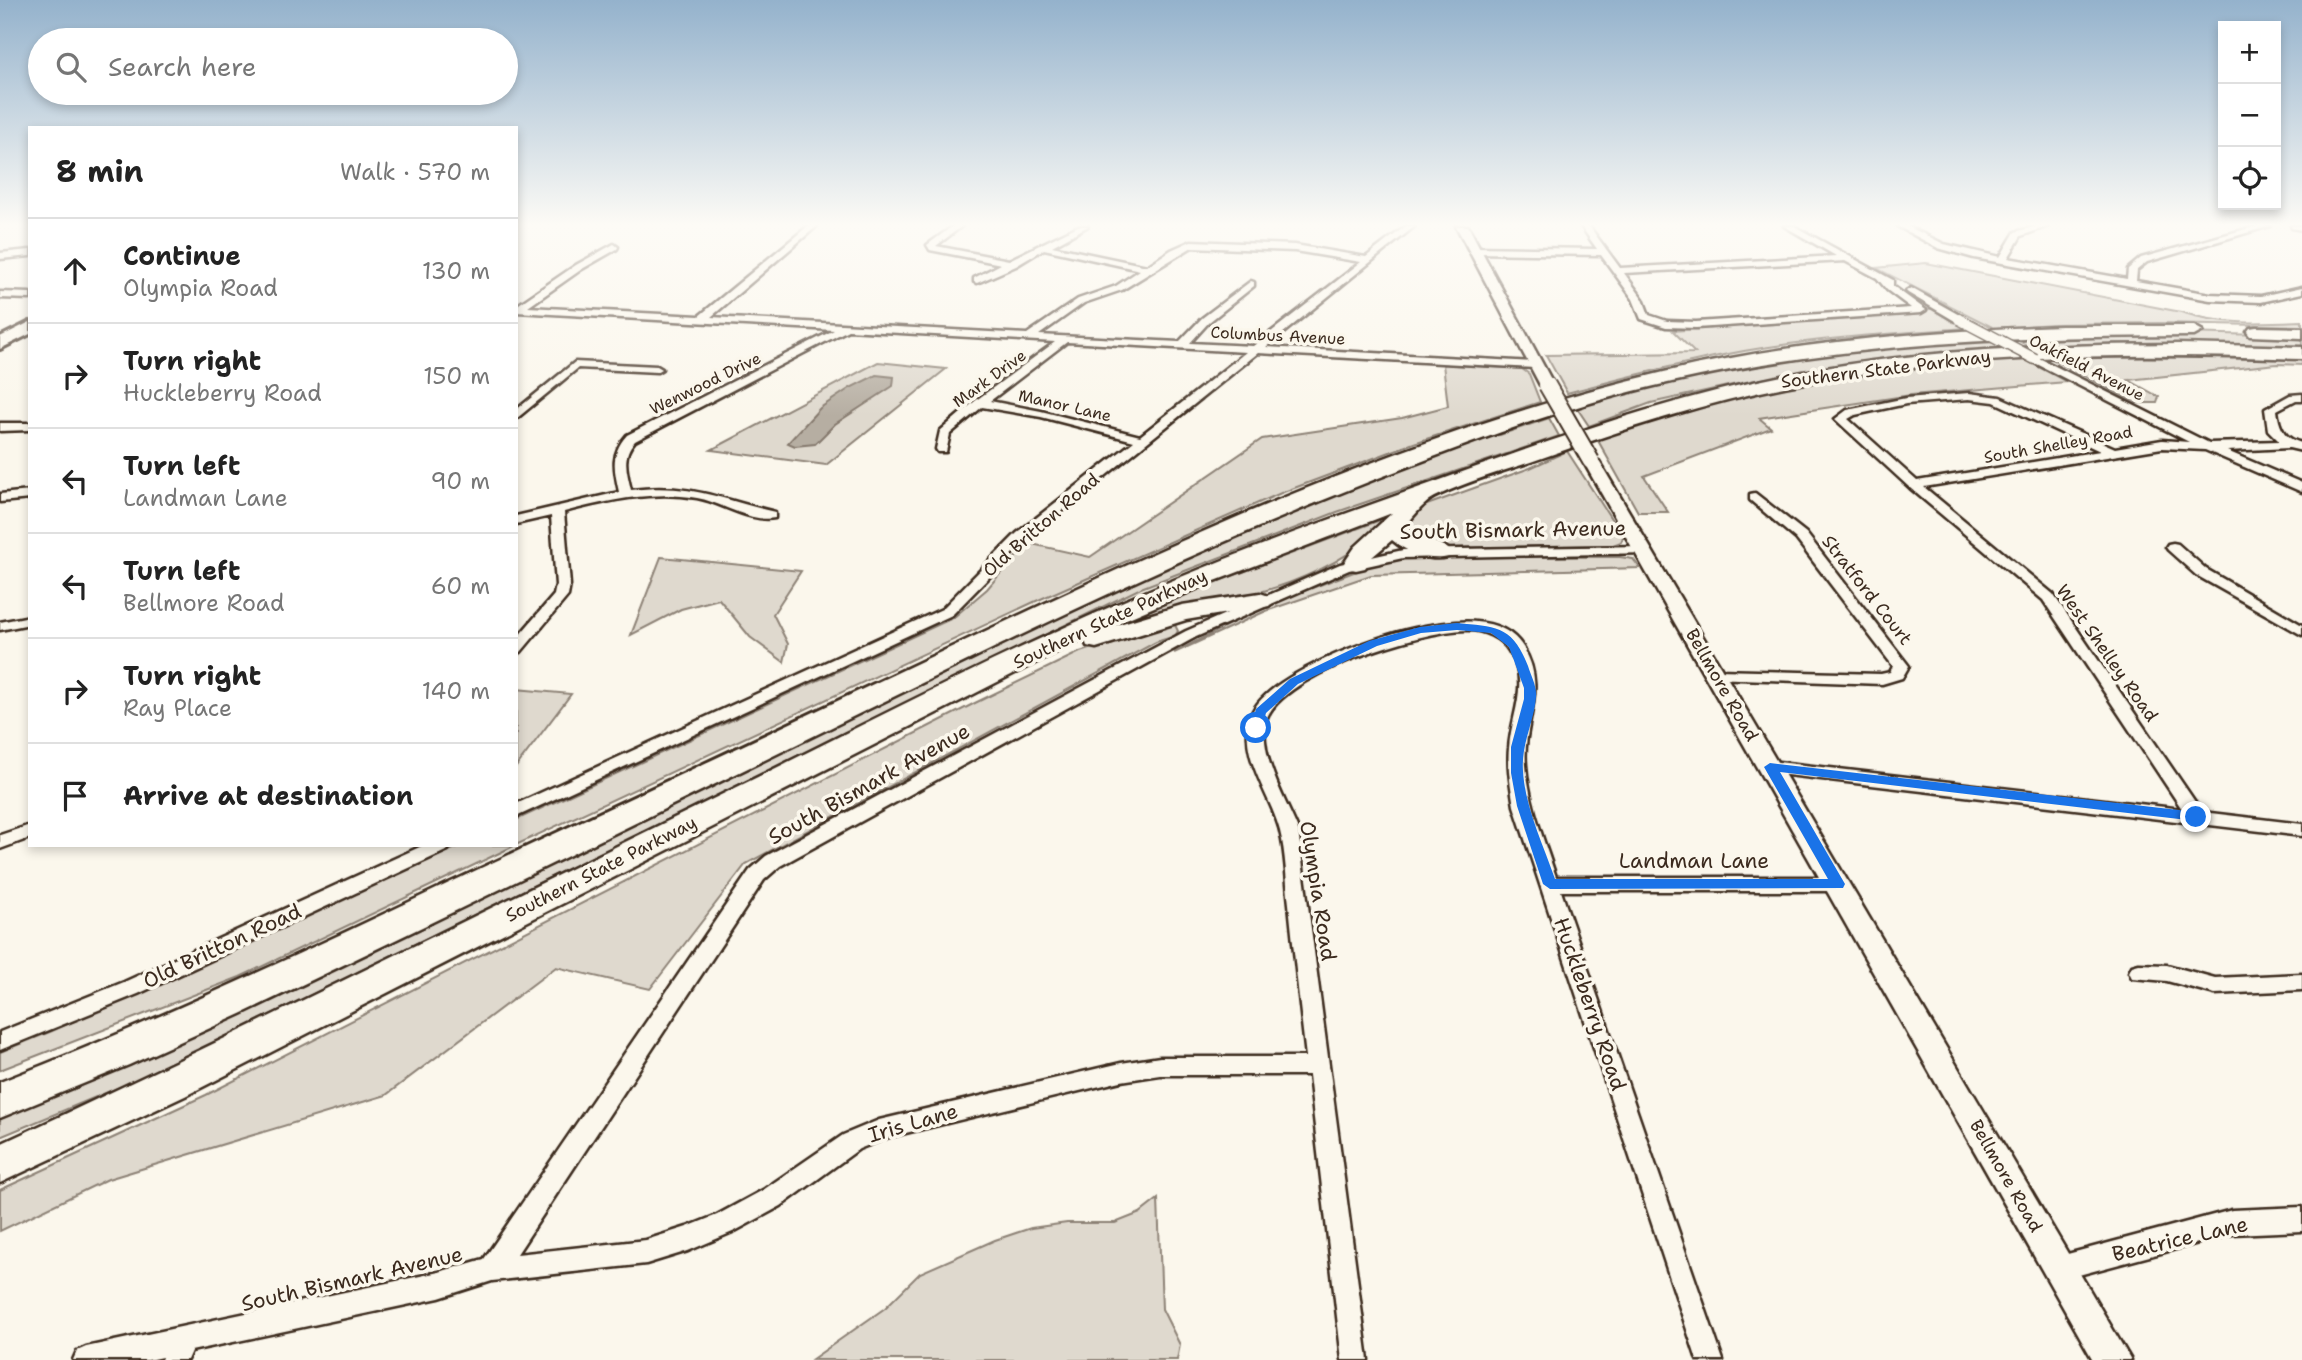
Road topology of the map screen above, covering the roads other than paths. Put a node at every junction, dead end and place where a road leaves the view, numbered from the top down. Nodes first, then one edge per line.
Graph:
1 (546, 289) edge
2 (737, 289) edge
3 (1115, 289) edge
4 (1246, 289) edge
5 (1332, 289) edge
6 (1495, 289) edge
7 (1632, 289) edge
8 (1892, 289) edge
9 (1907, 289) edge
10 (2170, 289) edge
11 (2302, 290) edge
12 (0, 295) edge
13 (28, 296) edge
14 (518, 308) edge
15 (518, 309) edge
16 (702, 319) junction
17 (847, 327) junction
18 (28, 328) edge
19 (2302, 333) edge
20 (1029, 337) junction
21 (1065, 339) junction
22 (0, 344) edge
23 (1182, 346) junction
24 (1258, 350) junction
25 (2302, 353) edge
26 (1535, 365) junction
27 (657, 369) dead end
28 (2302, 397) edge
29 (518, 402) edge
30 (531, 403) junction
31 (979, 403) junction
32 (518, 414) edge
33 (28, 426) edge
34 (0, 427) edge
35 (1143, 440) junction
36 (2296, 445) edge
37 (2209, 447) junction
38 (942, 449) dead end
39 (2110, 451) junction
40 (1448, 484) junction
41 (1914, 485) junction
42 (2302, 488) edge
43 (28, 495) edge
44 (626, 495) junction
45 (1755, 497) dead end
46 (0, 498) edge
47 (557, 511) junction
48 (771, 515) dead end
49 (518, 520) edge
50 (1394, 526) junction
51 (2173, 547) dead end
52 (1644, 550) junction
53 (1439, 552) junction
54 (1356, 563) junction
55 (1261, 601) junction
56 (1166, 618) junction
57 (28, 620) edge
58 (0, 626) edge
59 (2302, 631) edge
60 (1191, 634) junction
61 (1514, 645) joint
62 (518, 647) edge
63 (1717, 675) junction
64 (952, 693) junction
65 (1770, 767) junction
66 (518, 810) edge
67 (2196, 817) junction
68 (2302, 830) edge
69 (28, 832) edge
70 (0, 842) edge
71 (437, 847) edge
72 (1550, 884) junction
73 (1838, 884) junction
74 (2138, 972) dead end
75 (2302, 982) edge
76 (0, 1041) edge
77 (1319, 1066) junction
78 (0, 1100) edge
79 (0, 1164) edge
80 (2302, 1219) edge
81 (2060, 1268) junction
82 (492, 1269) junction
83 (178, 1350) edge
84 (86, 1360) edge
85 (1355, 1360) edge
86 (1710, 1360) edge
87 (2113, 1360) edge

1 - 14 street
2 - 16 street
3 - 20 street
4 - 23 street
5 - 24 street, Old Britton Road
6 - 26 main road, Bellmore Road
7 - 8 street
9 - 37 street, Oakfield Avenue, bridge
10 - 11 street
12 - 13 street
15 - 16 street, Columbus Avenue
16 - 17 street, Columbus Avenue
17 - 20 street, Columbus Avenue
17 - 44 street, Wenwood Drive
18 - 22 main road
19 - 78 highway, Southern State Parkway
20 - 21 street, Columbus Avenue
21 - 23 street, Columbus Avenue
21 - 31 street, Mark Drive
23 - 24 street, Columbus Avenue
24 - 26 street, Columbus Avenue
24 - 35 street, Old Britton Road
25 - 40 highway, Southern State Parkway
26 - 52 main road, Bellmore Road, bridge
27 - 30 street
28 - 36 street
29 - 30 street
30 - 32 street
31 - 35 street, Manor Lane
31 - 38 street, Mark Drive
33 - 34 street
35 - 66 street, Old Britton Road
36 - 37 street, South Shelley Road
37 - 39 street, South Shelley Road
37 - 42 street, Oakfield Avenue
39 - 41 street, South Shelley Road
39 - 41 street, West Shelley Road
40 - 50 highway
40 - 64 highway, Southern State Parkway
41 - 67 street, West Shelley Road
43 - 46 street
44 - 47 street
44 - 48 street
45 - 63 street, Stratford Court
47 - 49 street
47 - 62 street
50 - 53 highway
50 - 54 highway
51 - 59 street
52 - 53 street, South Bismark Avenue
52 - 63 main road, Bellmore Road
53 - 54 street, South Bismark Avenue
54 - 55 street, South Bismark Avenue
55 - 56 highway
55 - 60 street, South Bismark Avenue
56 - 60 highway
56 - 64 highway
57 - 58 street
60 - 82 street, South Bismark Avenue
61 - 72 street, Huckleberry Road
61 - 77 street, Olympia Road
63 - 65 main road, Bellmore Road
64 - 79 highway, Southern State Parkway
65 - 67 street
65 - 73 main road, Bellmore Road
67 - 68 street
69 - 70 street
71 - 76 street, Old Britton Road
72 - 73 street, Landman Lane
72 - 86 street, Huckleberry Road
73 - 81 main road, Bellmore Road
74 - 75 street
77 - 82 street, Iris Lane
77 - 85 street, Olympia Road
80 - 81 street, Beatrice Lane
81 - 87 main road, Bellmore Road
82 - 83 street, South Bismark Avenue
83 - 84 street, South Bismark Avenue

